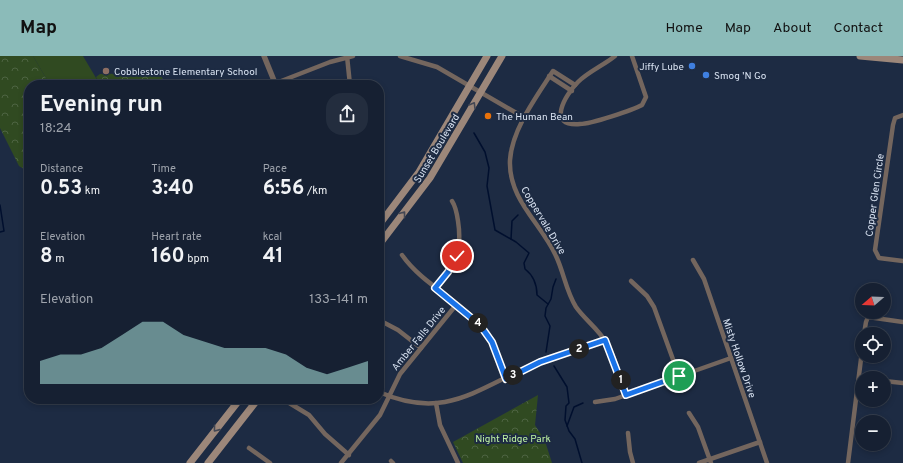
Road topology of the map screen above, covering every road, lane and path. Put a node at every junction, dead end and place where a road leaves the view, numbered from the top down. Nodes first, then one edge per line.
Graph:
1 (264, 56) edge
2 (348, 56) edge
3 (353, 56) edge
4 (400, 56) edge
5 (487, 56) edge
6 (502, 56) edge
7 (615, 56) edge
8 (632, 56) edge
9 (860, 56) edge
10 (903, 60) edge
11 (550, 76) junction
12 (563, 77) junction
13 (272, 80) edge
14 (283, 80) edge
15 (350, 80) edge
16 (559, 83) junction
17 (470, 85) junction
18 (575, 86) junction
19 (572, 91) junction
20 (481, 92) junction
21 (903, 115) edge
22 (525, 118) junction
23 (452, 201) dead end
24 (384, 218) edge
25 (384, 238) edge
26 (402, 255) dead end
27 (693, 260) dead end
28 (903, 261) edge
29 (631, 281) dead end
30 (435, 288) junction
31 (456, 304) junction
32 (903, 322) edge
33 (384, 323) edge
34 (865, 327) edge
35 (605, 340) junction
36 (421, 348) junction
37 (731, 358) junction
38 (679, 376) junction
39 (506, 379) junction
40 (891, 382) edge
41 (903, 383) edge
42 (384, 394) edge
43 (626, 395) junction
44 (389, 397) junction
45 (595, 402) dead end
46 (436, 403) junction
47 (236, 404) edge
48 (254, 404) edge
49 (291, 404) edge
50 (856, 407) edge
51 (689, 413) dead end
52 (628, 433) dead end
53 (760, 442) junction
54 (249, 448) dead end
55 (349, 455) junction
56 (710, 461) edge
57 (190, 463) edge
58 (208, 463) edge
59 (270, 463) edge
60 (341, 463) edge
61 (458, 463) edge
62 (633, 463) edge
63 (699, 463) edge
64 (767, 463) edge
65 (848, 463) edge

1 - 13 street
2 - 3 street
2 - 14 street
2 - 15 street
4 - 17 street
5 - 17 main road, Sunset Boulevard
6 - 20 main road, Sunset Boulevard
7 - 18 street
8 - 19 street
9 - 10 main road
11 - 12 street, Coppervale Drive
11 - 16 street
11 - 22 street, Coppervale Drive
12 - 16 street
12 - 18 street
16 - 19 street
17 - 20 street
17 - 24 main road, Sunset Boulevard
18 - 19 street
20 - 22 street
25 -> 20 main road, Sunset Boulevard
21 - 28 street, Copper Glen Circle
22 - 35 street, Coppervale Drive
23 - 30 street
26 - 30 street
27 - 37 street, Misty Hollow Drive
29 - 38 street
30 - 31 street
31 - 36 street, Amber Falls Drive
31 - 39 street
32 - 34 street
33 - 36 street
35 - 39 street
35 - 43 street, Coppervale Drive
36 - 44 street, Amber Falls Drive
37 - 38 street
37 - 53 street, Misty Hollow Drive
38 - 43 street
39 - 46 street
40 - 41 street
42 - 44 street
43 - 45 street
44 - 46 street
44 - 55 street, Amber Falls Drive
46 - 61 street
47 -> 57 main road
48 - 58 main road
49 - 55 street
50 - 65 street
51 - 56 street
52 - 62 street
53 - 56 street
53 - 64 street, Misty Hollow Drive
54 - 59 street
55 - 60 street, Amber Falls Drive
56 - 63 street

